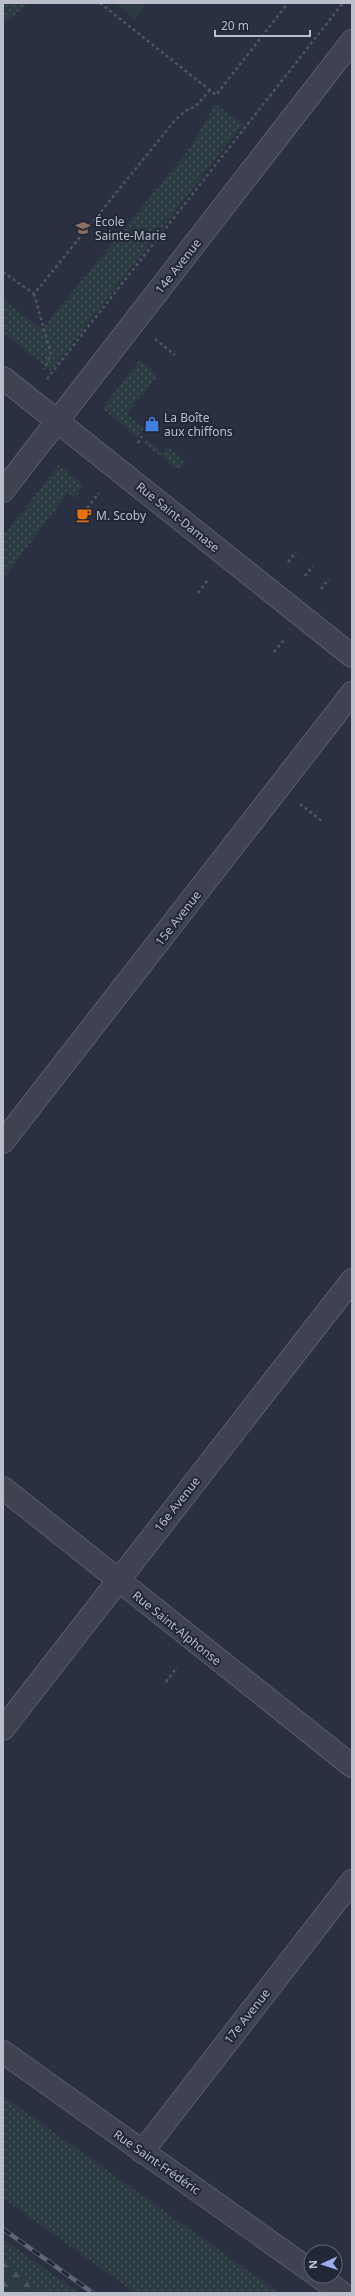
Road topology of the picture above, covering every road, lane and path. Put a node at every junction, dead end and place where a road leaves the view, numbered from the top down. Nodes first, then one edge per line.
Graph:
1 (100, 3) edge
2 (288, 3) edge
3 (343, 3) edge
4 (352, 41) edge
5 (210, 90) junction
6 (3, 272) edge
7 (34, 294) junction
8 (44, 369) dead end
9 (52, 373) dead end
10 (3, 378) edge
11 (57, 420) junction
12 (142, 436) dead end
13 (138, 443) dead end
14 (3, 491) edge
15 (99, 493) dead end
16 (87, 508) dead end
17 (296, 552) dead end
18 (288, 562) dead end
19 (313, 566) dead end
20 (305, 576) dead end
21 (329, 579) dead end
22 (208, 580) dead end
23 (322, 589) dead end
24 (198, 593) dead end
25 (284, 640) dead end
26 (274, 652) dead end
27 (352, 656) edge
28 (352, 693) edge
29 (3, 1142) edge
30 (352, 1280) edge
31 (3, 1488) edge
32 (118, 1580) junction
33 (177, 1667) dead end
34 (166, 1682) dead end
35 (3, 1729) edge
36 (352, 1766) edge
37 (352, 1881) edge
38 (3, 2052) edge
39 (142, 2152) junction
40 (303, 2265) edge
41 (329, 2284) edge
42 (342, 2293) edge

1 - 5 path
2 - 5 path
3 - 9 path
4 - 11 street, 14e Avenue
5 - 7 path
6 - 7 path
7 - 8 path
10 - 11 street, Rue Saint-Damase
11 - 14 street, 14e Avenue
11 - 27 street, Rue Saint-Damase
12 - 13 path
15 - 16 path
17 - 18 path
19 - 20 path
21 - 23 path
22 - 24 path
25 - 26 path
28 - 29 street, 15e Avenue
30 - 32 street, 16e Avenue
31 - 32 street, Rue Saint-Alphonse
32 - 35 street, 16e Avenue
32 - 36 street, Rue Saint-Alphonse
33 - 34 path
37 - 39 street, 17e Avenue
38 - 39 street, Rue Saint-Frédéric
39 - 40 street, Rue Saint-Frédéric
41 - 42 street

